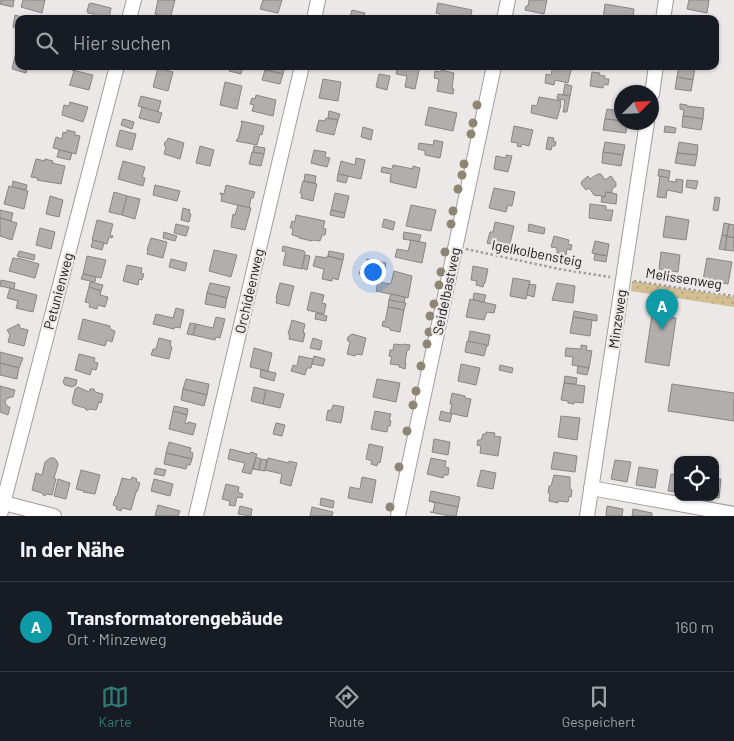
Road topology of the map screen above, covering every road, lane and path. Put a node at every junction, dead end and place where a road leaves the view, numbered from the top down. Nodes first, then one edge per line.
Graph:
1 (134, 0) edge
2 (318, 0) edge
3 (508, 0) edge
4 (666, 0) edge
5 (130, 15) edge
6 (315, 15) edge
7 (505, 15) edge
8 (664, 15) edge
9 (116, 70) edge
10 (301, 70) edge
11 (493, 70) edge
12 (655, 70) edge
13 (653, 85) edge
14 (646, 130) edge
15 (455, 247) junction
16 (615, 278) dead end
17 (630, 280) dead end
18 (734, 296) edge
19 (591, 488) junction
20 (1, 507) edge
21 (734, 514) edge
22 (54, 516) edge
23 (196, 516) edge
24 (398, 516) edge
25 (587, 516) edge

1 - 5 street
2 - 6 street
3 - 7 street
4 - 8 street
9 - 20 street, Petunienweg
10 - 23 street, Orchideenweg
11 - 15 street, Seidelbastweg
12 - 13 street
14 - 19 street, Minzeweg
15 - 16 path, Igelkolbensteig
15 - 24 street, Seidelbastweg
17 - 18 path, Melissenweg
19 - 21 street
19 - 25 street, Minzeweg
20 - 22 street

